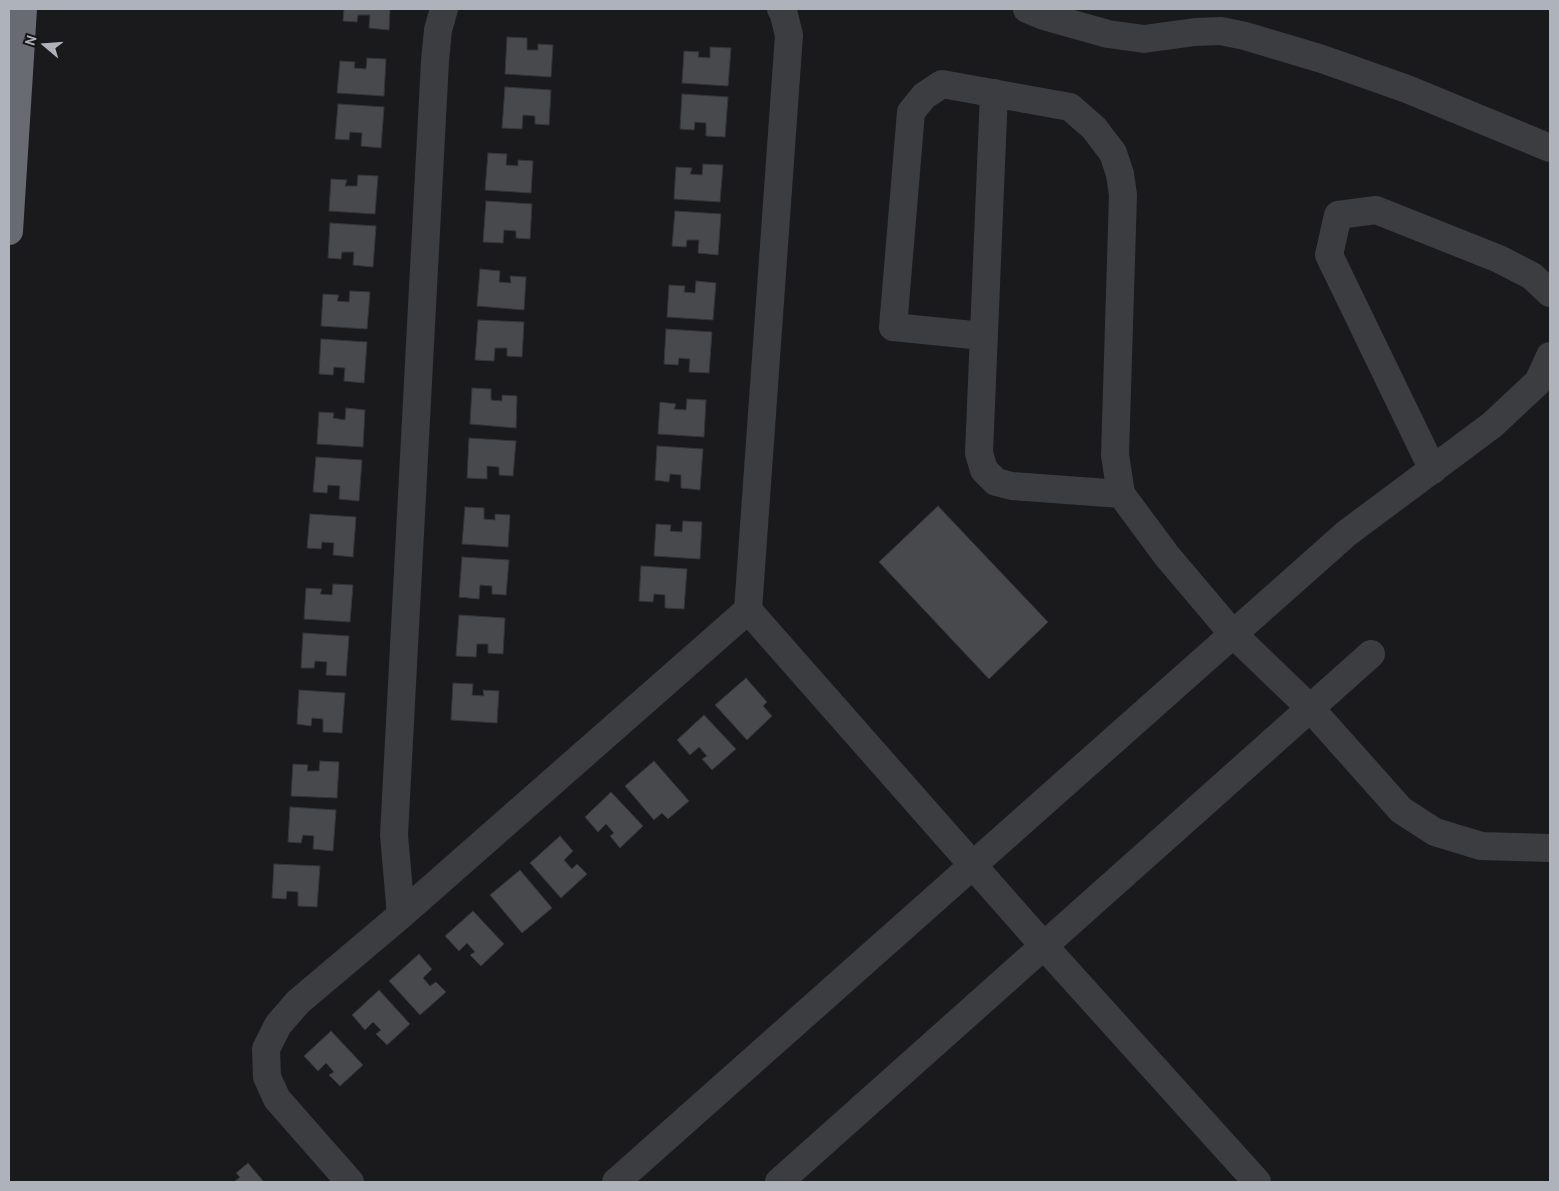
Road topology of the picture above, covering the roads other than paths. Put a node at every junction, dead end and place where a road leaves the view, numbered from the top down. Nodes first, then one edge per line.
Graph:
1 (23, 9) edge
2 (444, 9) edge
3 (781, 9) edge
4 (1027, 9) edge
5 (994, 93) junction
6 (1550, 148) edge
7 (9, 231) edge
8 (1550, 294) edge
9 (983, 336) junction
10 (1550, 356) edge
11 (1432, 470) junction
12 (1121, 494) junction
13 (748, 610) junction
14 (1233, 634) junction
15 (1371, 654) dead end
16 (1311, 708) junction
17 (1550, 848) edge
18 (973, 865) junction
19 (400, 915) junction
20 (1044, 946) junction
21 (350, 1182) edge
22 (616, 1182) edge
23 (779, 1182) edge
24 (1257, 1182) edge

1 - 7 highway
2 - 19 street
3 - 13 street
4 - 6 street
5 - 9 street
5 - 9 street
5 - 12 street
8 - 11 street
9 - 12 street
10 - 11 street
11 - 14 street
12 - 14 street
13 - 18 street
13 - 19 street
14 - 16 street
14 - 18 street
15 - 16 street
16 - 17 street
16 - 20 street
18 - 20 street
18 - 22 street
19 - 21 street
20 - 23 street
20 - 24 street

